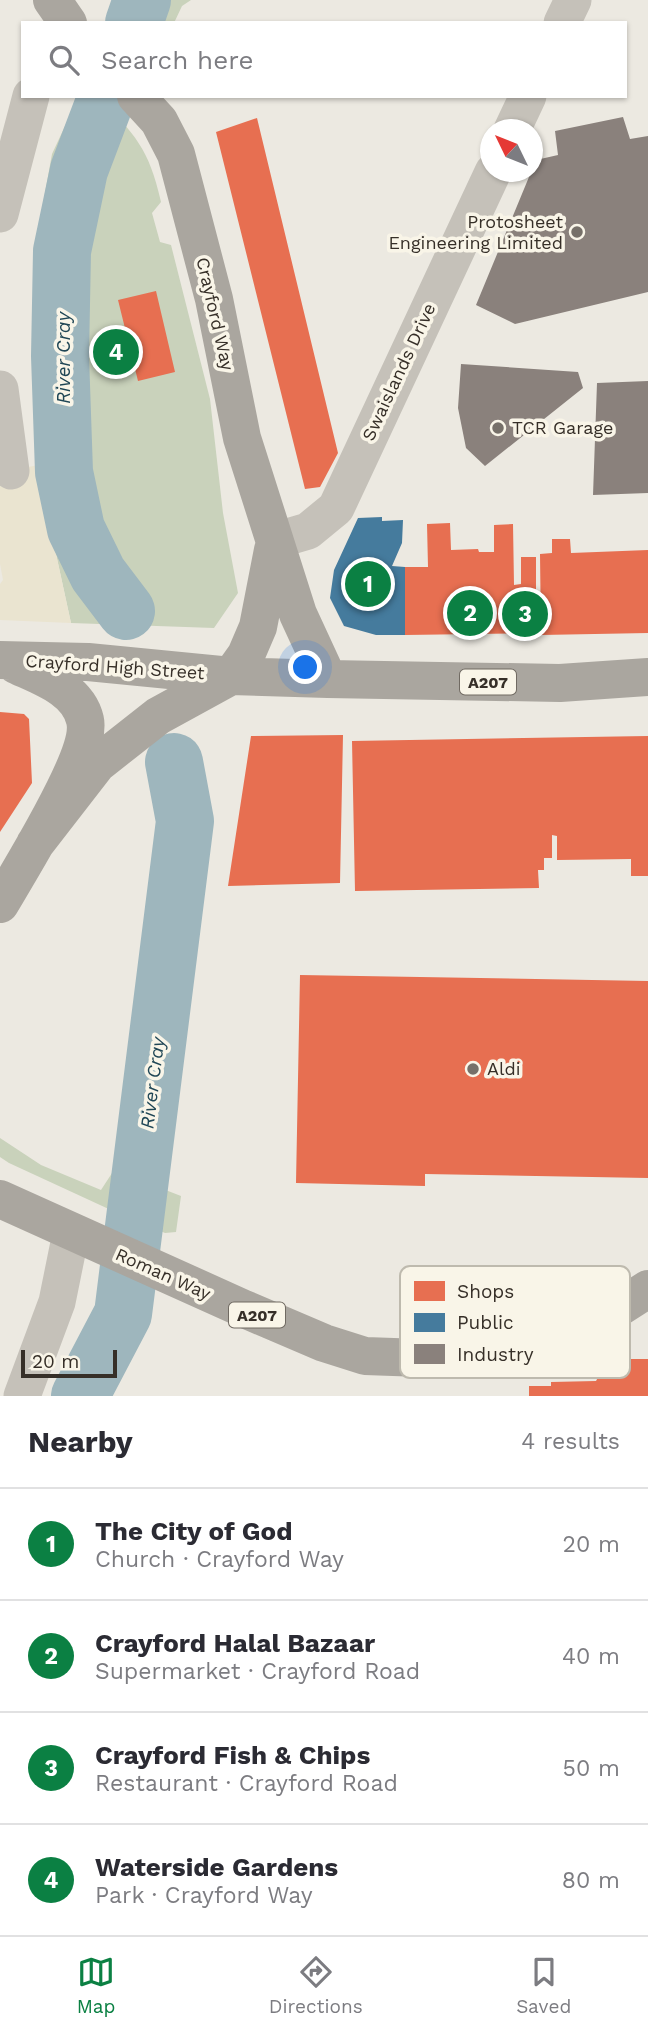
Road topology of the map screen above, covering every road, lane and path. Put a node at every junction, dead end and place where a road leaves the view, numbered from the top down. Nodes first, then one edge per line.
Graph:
1 (573, 0) edge
2 (563, 21) edge
3 (30, 98) edge
4 (527, 98) edge
5 (148, 109) edge
6 (517, 119) edge
7 (488, 182) edge
8 (0, 214) edge
9 (0, 389) edge
10 (11, 471) dead end
11 (274, 541) junction
12 (2, 660) edge
13 (231, 676) junction
14 (648, 677) edge
15 (328, 679) junction
16 (35, 844) junction
17 (0, 904) edge
18 (0, 1199) edge
19 (80, 1237) junction
20 (648, 1289) edge
21 (630, 1300) edge
22 (400, 1357) edge
23 (22, 1396) edge

1 - 2 street
3 - 8 street
4 - 6 street
5 - 11 main road, Crayford Way
7 - 11 street, Swaislands Drive
9 - 10 street
11 - 13 main road, Crayford Way
11 - 15 main road, Crayford Way
12 - 13 main road, Crayford High Street
12 - 16 main road
13 - 15 main road, A207
13 - 16 main road
14 - 15 main road, A207
16 - 17 main road
18 - 19 main road, Roman Way / A207
19 - 22 main road, Roman Way / A207
19 - 23 street
20 - 21 main road, Roman Way / A207

